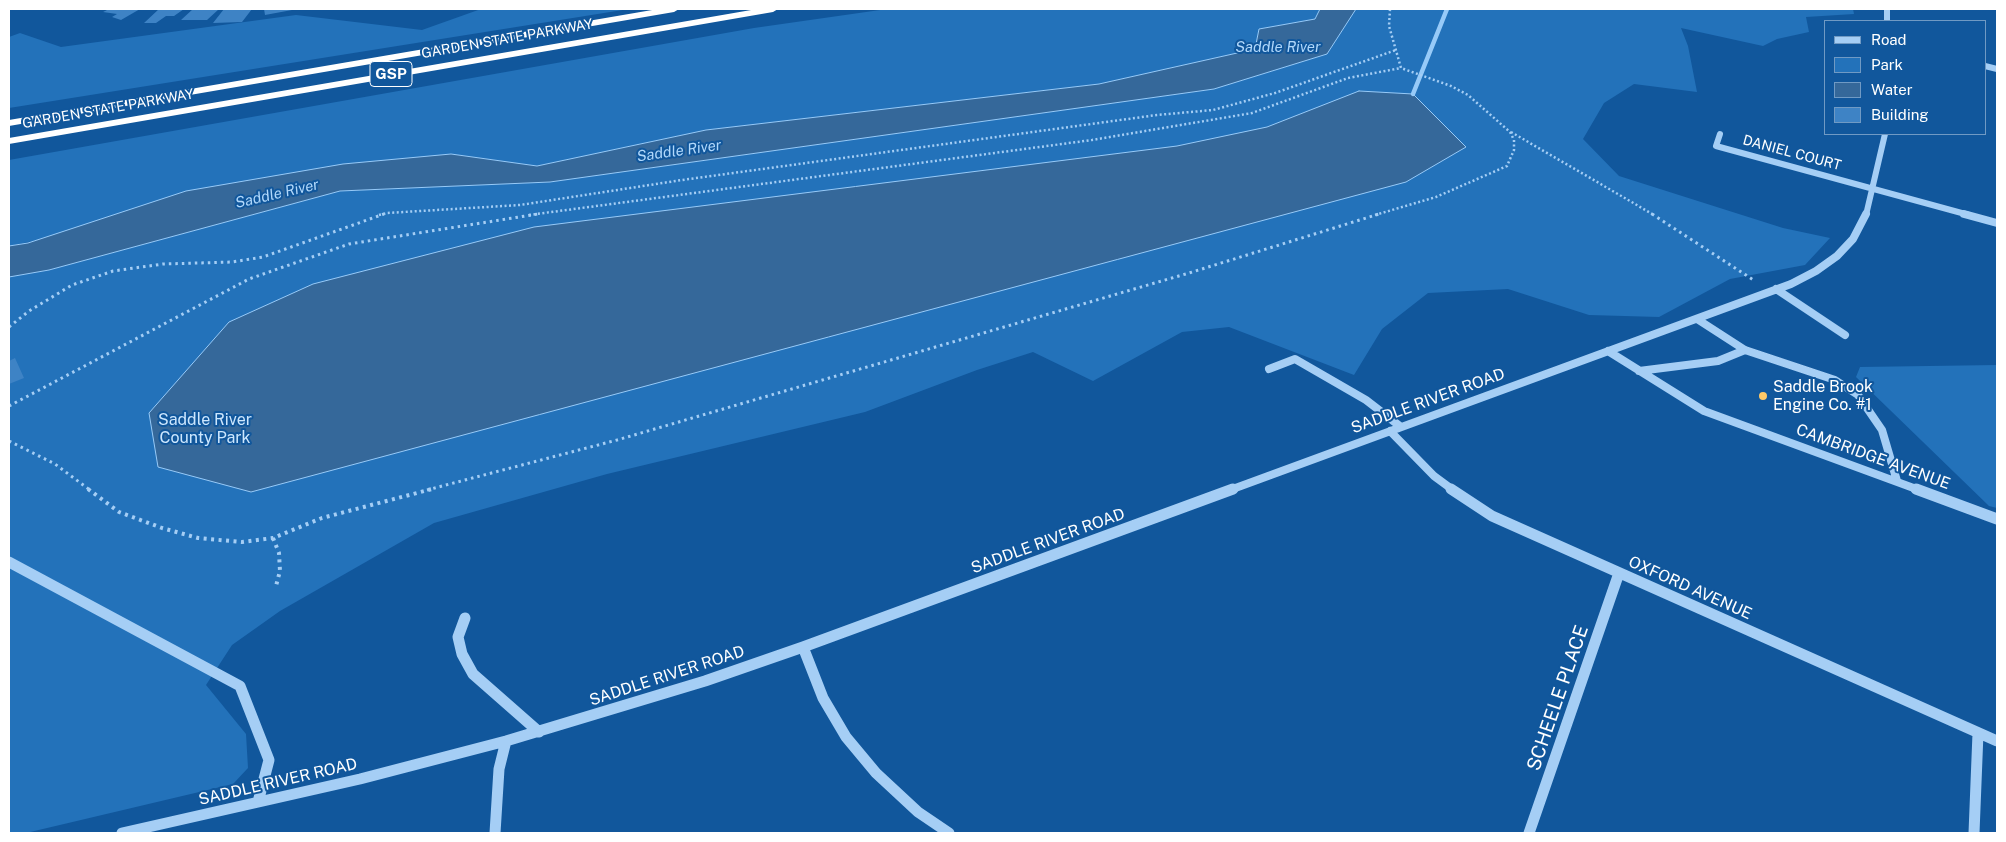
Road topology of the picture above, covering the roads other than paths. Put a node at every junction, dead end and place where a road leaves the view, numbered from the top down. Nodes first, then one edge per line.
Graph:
1 (674, 9) edge
2 (773, 9) edge
3 (150, 98) junction
4 (9, 118) edge
5 (9, 123) edge
6 (1720, 134) dead end
7 (1885, 135) edge
8 (9, 141) edge
9 (1873, 187) junction
10 (1997, 223) edge
11 (1773, 290) junction
12 (1697, 318) junction
13 (1845, 335) dead end
14 (1745, 350) junction
15 (1608, 351) junction
16 (1269, 369) dead end
17 (1639, 371) junction
18 (1401, 427) junction
19 (1390, 431) junction
20 (1897, 481) junction
21 (1997, 518) edge
22 (9, 562) edge
23 (1619, 574) junction
24 (465, 618) dead end
25 (803, 647) junction
26 (539, 732) junction
27 (1978, 733) junction
28 (506, 741) junction
29 (1997, 741) edge
30 (258, 802) junction
31 (122, 833) edge
32 (495, 833) edge
33 (949, 833) edge
34 (1529, 833) edge
35 (1974, 833) edge

1 - 3 highway, GARDEN STATE PARKWAY / GSP
2 - 8 highway, GARDEN STATE PARKWAY / GSP
3 - 4 highway
3 - 5 highway, GARDEN STATE PARKWAY / GSP
6 - 9 street, DANIEL COURT
7 - 9 street, SADDLE RIVER ROAD
9 - 10 street
9 - 11 street, SADDLE RIVER ROAD
11 - 12 street, SADDLE RIVER ROAD
11 - 13 street
12 - 14 street
12 - 15 street, SADDLE RIVER ROAD
14 - 17 street
14 - 20 street
15 - 17 street, CAMBRIDGE AVENUE
15 - 18 street, SADDLE RIVER ROAD
16 - 18 street
17 - 20 street, CAMBRIDGE AVENUE
18 - 19 street, SADDLE RIVER ROAD
19 - 23 street, OXFORD AVENUE
19 - 25 street, SADDLE RIVER ROAD
20 - 21 street, CAMBRIDGE AVENUE
22 - 30 street
23 - 27 street, OXFORD AVENUE
23 - 34 street, SCHEELE PLACE
24 - 26 street
25 - 26 street, SADDLE RIVER ROAD
25 - 33 street
26 - 28 street, SADDLE RIVER ROAD
27 - 29 street, OXFORD AVENUE
27 - 35 street
28 - 30 street, SADDLE RIVER ROAD
28 - 32 street
30 - 31 street, SADDLE RIVER ROAD

